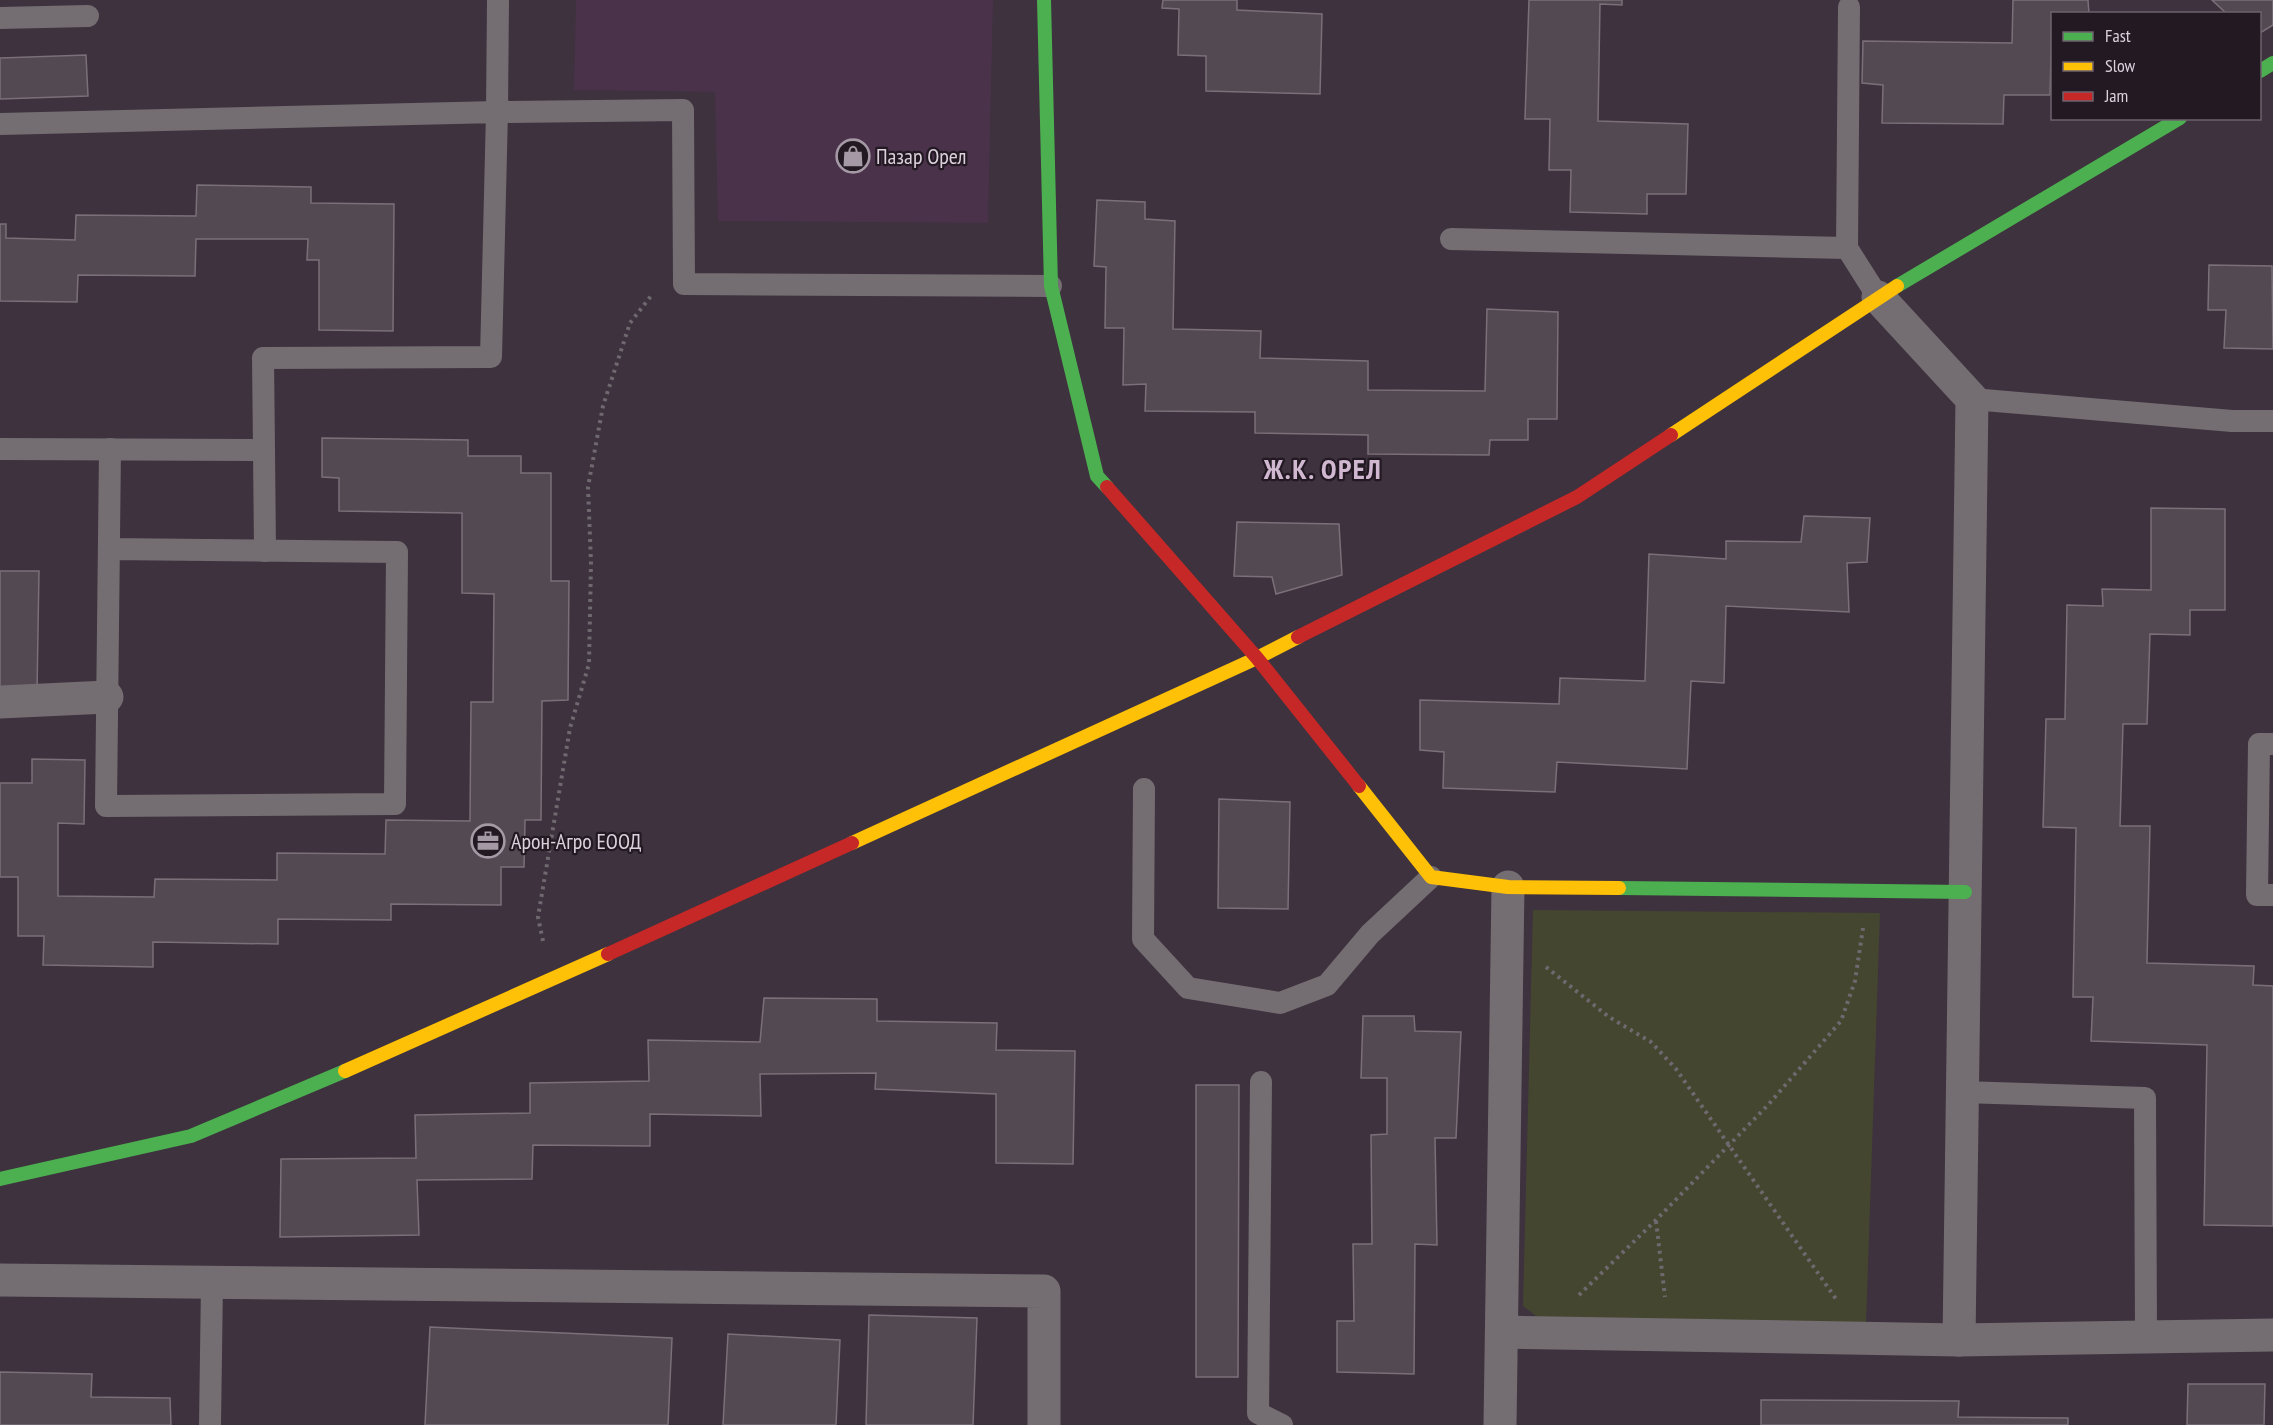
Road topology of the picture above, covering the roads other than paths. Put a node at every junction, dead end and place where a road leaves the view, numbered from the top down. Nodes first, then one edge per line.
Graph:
1 (498, 0) edge
2 (1044, 0) edge
3 (1849, 7) dead end
4 (88, 16) dead end
5 (0, 18) edge
6 (497, 112) junction
7 (2177, 120) edge
8 (0, 124) edge
9 (1451, 239) dead end
10 (1847, 248) junction
11 (1051, 286) junction
12 (1878, 297) junction
13 (1972, 399) junction
14 (2273, 420) edge
15 (0, 449) edge
16 (110, 449) junction
17 (264, 450) junction
18 (109, 549) junction
19 (265, 551) junction
20 (1257, 658) junction
21 (107, 697) junction
22 (0, 702) edge
23 (2273, 744) edge
24 (1144, 789) dead end
25 (1431, 877) junction
26 (1508, 887) junction
27 (1965, 892) junction
28 (2273, 895) edge
29 (1261, 1082) dead end
30 (1962, 1092) junction
31 (0, 1179) edge
32 (0, 1280) edge
33 (212, 1282) junction
34 (1502, 1332) junction
35 (2273, 1335) edge
36 (2146, 1337) junction
37 (1959, 1340) junction
38 (210, 1425) edge
39 (1044, 1425) edge
40 (1282, 1425) edge
41 (1500, 1425) edge

1 - 6 lane
2 - 11 street
3 - 10 lane
4 - 5 lane
6 - 8 lane
6 - 11 lane
6 - 17 lane
7 - 12 street
9 - 10 lane
10 - 12 lane
11 - 20 street
12 - 13 street
12 - 20 street
13 - 14 lane
13 - 27 street
15 - 16 lane
16 - 17 lane
16 - 18 lane
17 - 19 lane
18 - 19 lane
18 - 21 lane
19 - 21 lane
20 - 25 street
20 - 31 street
21 - 22 street
23 - 28 lane
24 - 25 lane
25 - 26 street
26 - 27 street
26 - 34 street
27 - 30 street
29 - 40 lane
30 - 36 lane
30 - 37 street
32 - 33 street
33 - 38 lane
33 - 39 street
34 - 37 street
34 - 41 street
35 - 36 street
36 - 37 street

